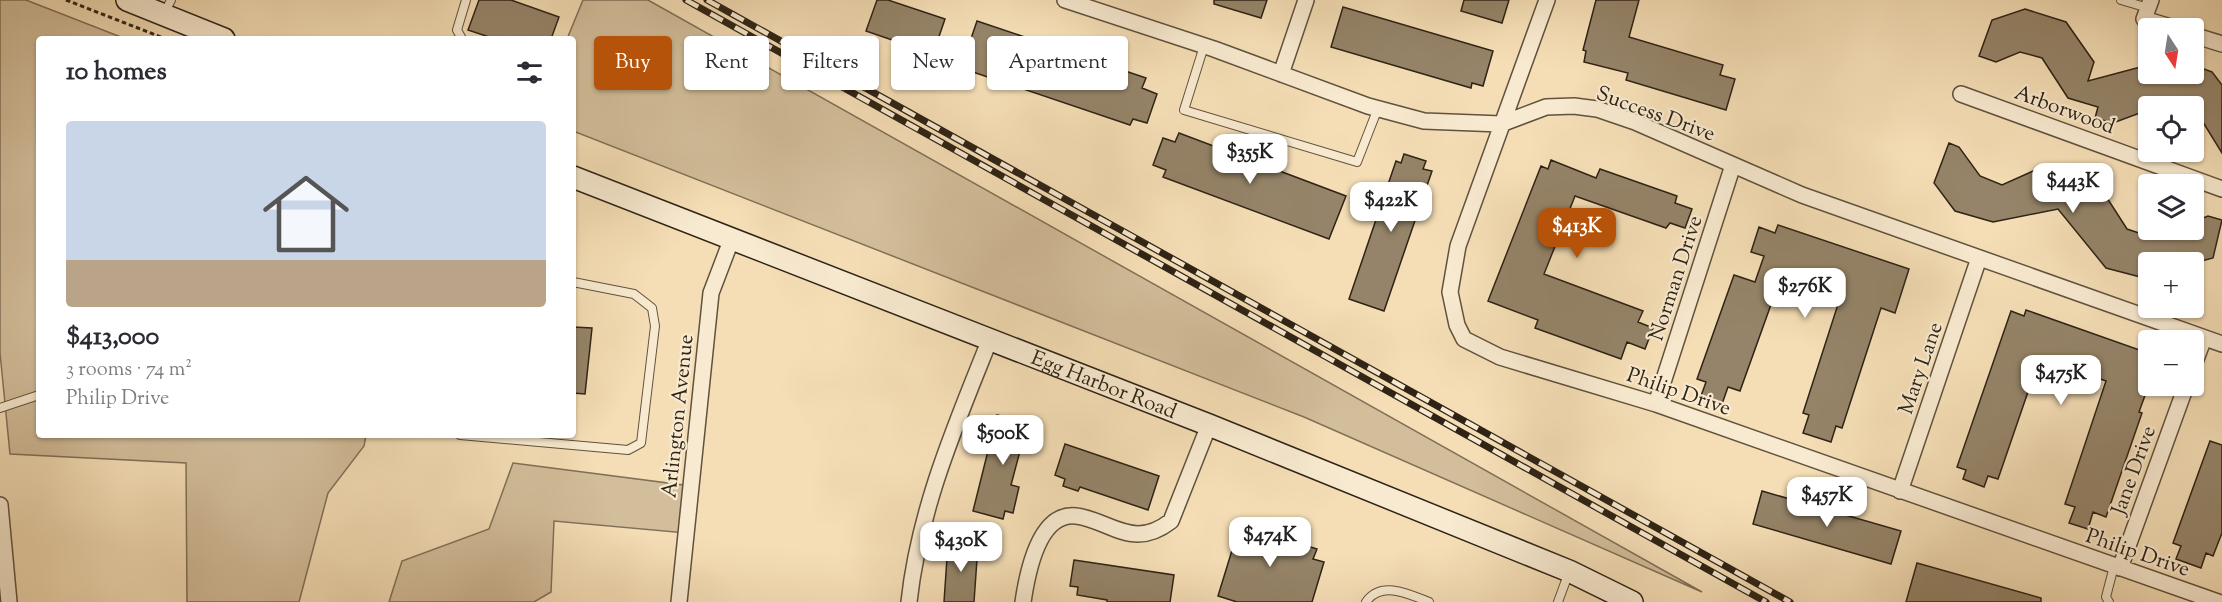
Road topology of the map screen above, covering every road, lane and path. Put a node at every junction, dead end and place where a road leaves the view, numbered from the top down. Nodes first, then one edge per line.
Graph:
1 (66, 0) edge
2 (127, 0) edge
3 (465, 0) edge
4 (1067, 0) edge
5 (1306, 0) edge
6 (1547, 0) edge
7 (2121, 0) edge
8 (167, 8) edge
9 (2148, 9) edge
10 (2160, 18) edge
11 (158, 36) edge
12 (218, 36) edge
13 (460, 36) edge
14 (2204, 38) edge
15 (2222, 44) edge
16 (1204, 46) junction
17 (1281, 74) junction
18 (1961, 94) dead end
19 (1378, 108) junction
20 (1501, 124) junction
21 (1734, 165) junction
22 (576, 178) edge
23 (2222, 189) edge
24 (732, 238) junction
25 (1979, 258) junction
26 (576, 283) edge
27 (2182, 330) edge
28 (2204, 338) edge
29 (990, 339) junction
30 (2222, 344) edge
31 (36, 396) edge
32 (2182, 396) edge
33 (1656, 404) junction
34 (0, 408) edge
35 (1209, 425) junction
36 (494, 438) edge
37 (1900, 491) junction
38 (0, 505) edge
39 (2117, 567) junction
40 (1569, 571) junction
41 (9, 602) edge
42 (679, 602) edge
43 (909, 602) edge
44 (1023, 602) edge
45 (1366, 602) edge
46 (1429, 602) edge
47 (1558, 602) edge
48 (1632, 602) edge
49 (2109, 602) edge
50 (2218, 602) edge

1 - 11 path
2 - 8 street
3 - 13 lane
4 - 16 street, Success Drive
5 - 17 street
6 - 20 street, Philip Drive
7 - 9 lane
8 - 12 street
9 - 10 street
14 - 15 street
16 - 17 street, Success Drive
16 - 19 lane
17 - 19 street, Success Drive
18 - 23 street, Arborwood
19 - 20 street, Success Drive
20 - 21 street, Success Drive
20 - 33 street, Philip Drive
21 - 25 street, Success Drive
21 - 33 street, Norman Drive
22 - 24 street, Egg Harbor Road
24 - 29 street, Egg Harbor Road
24 - 42 street, Arlington Avenue
25 - 27 street, Success Drive
25 - 37 street, Mary Lane
26 - 36 lane
28 - 30 street, Success Drive
29 - 35 street, Egg Harbor Road
29 - 43 street
31 - 34 lane
32 - 39 street, Jane Drive
33 - 37 street, Philip Drive
35 - 40 street, Egg Harbor Road
35 - 44 street
37 - 39 street, Philip Drive
38 - 41 street
39 - 49 lane
39 - 50 street, Philip Drive
40 - 47 lane
40 - 48 street, Egg Harbor Road
45 - 46 lane

